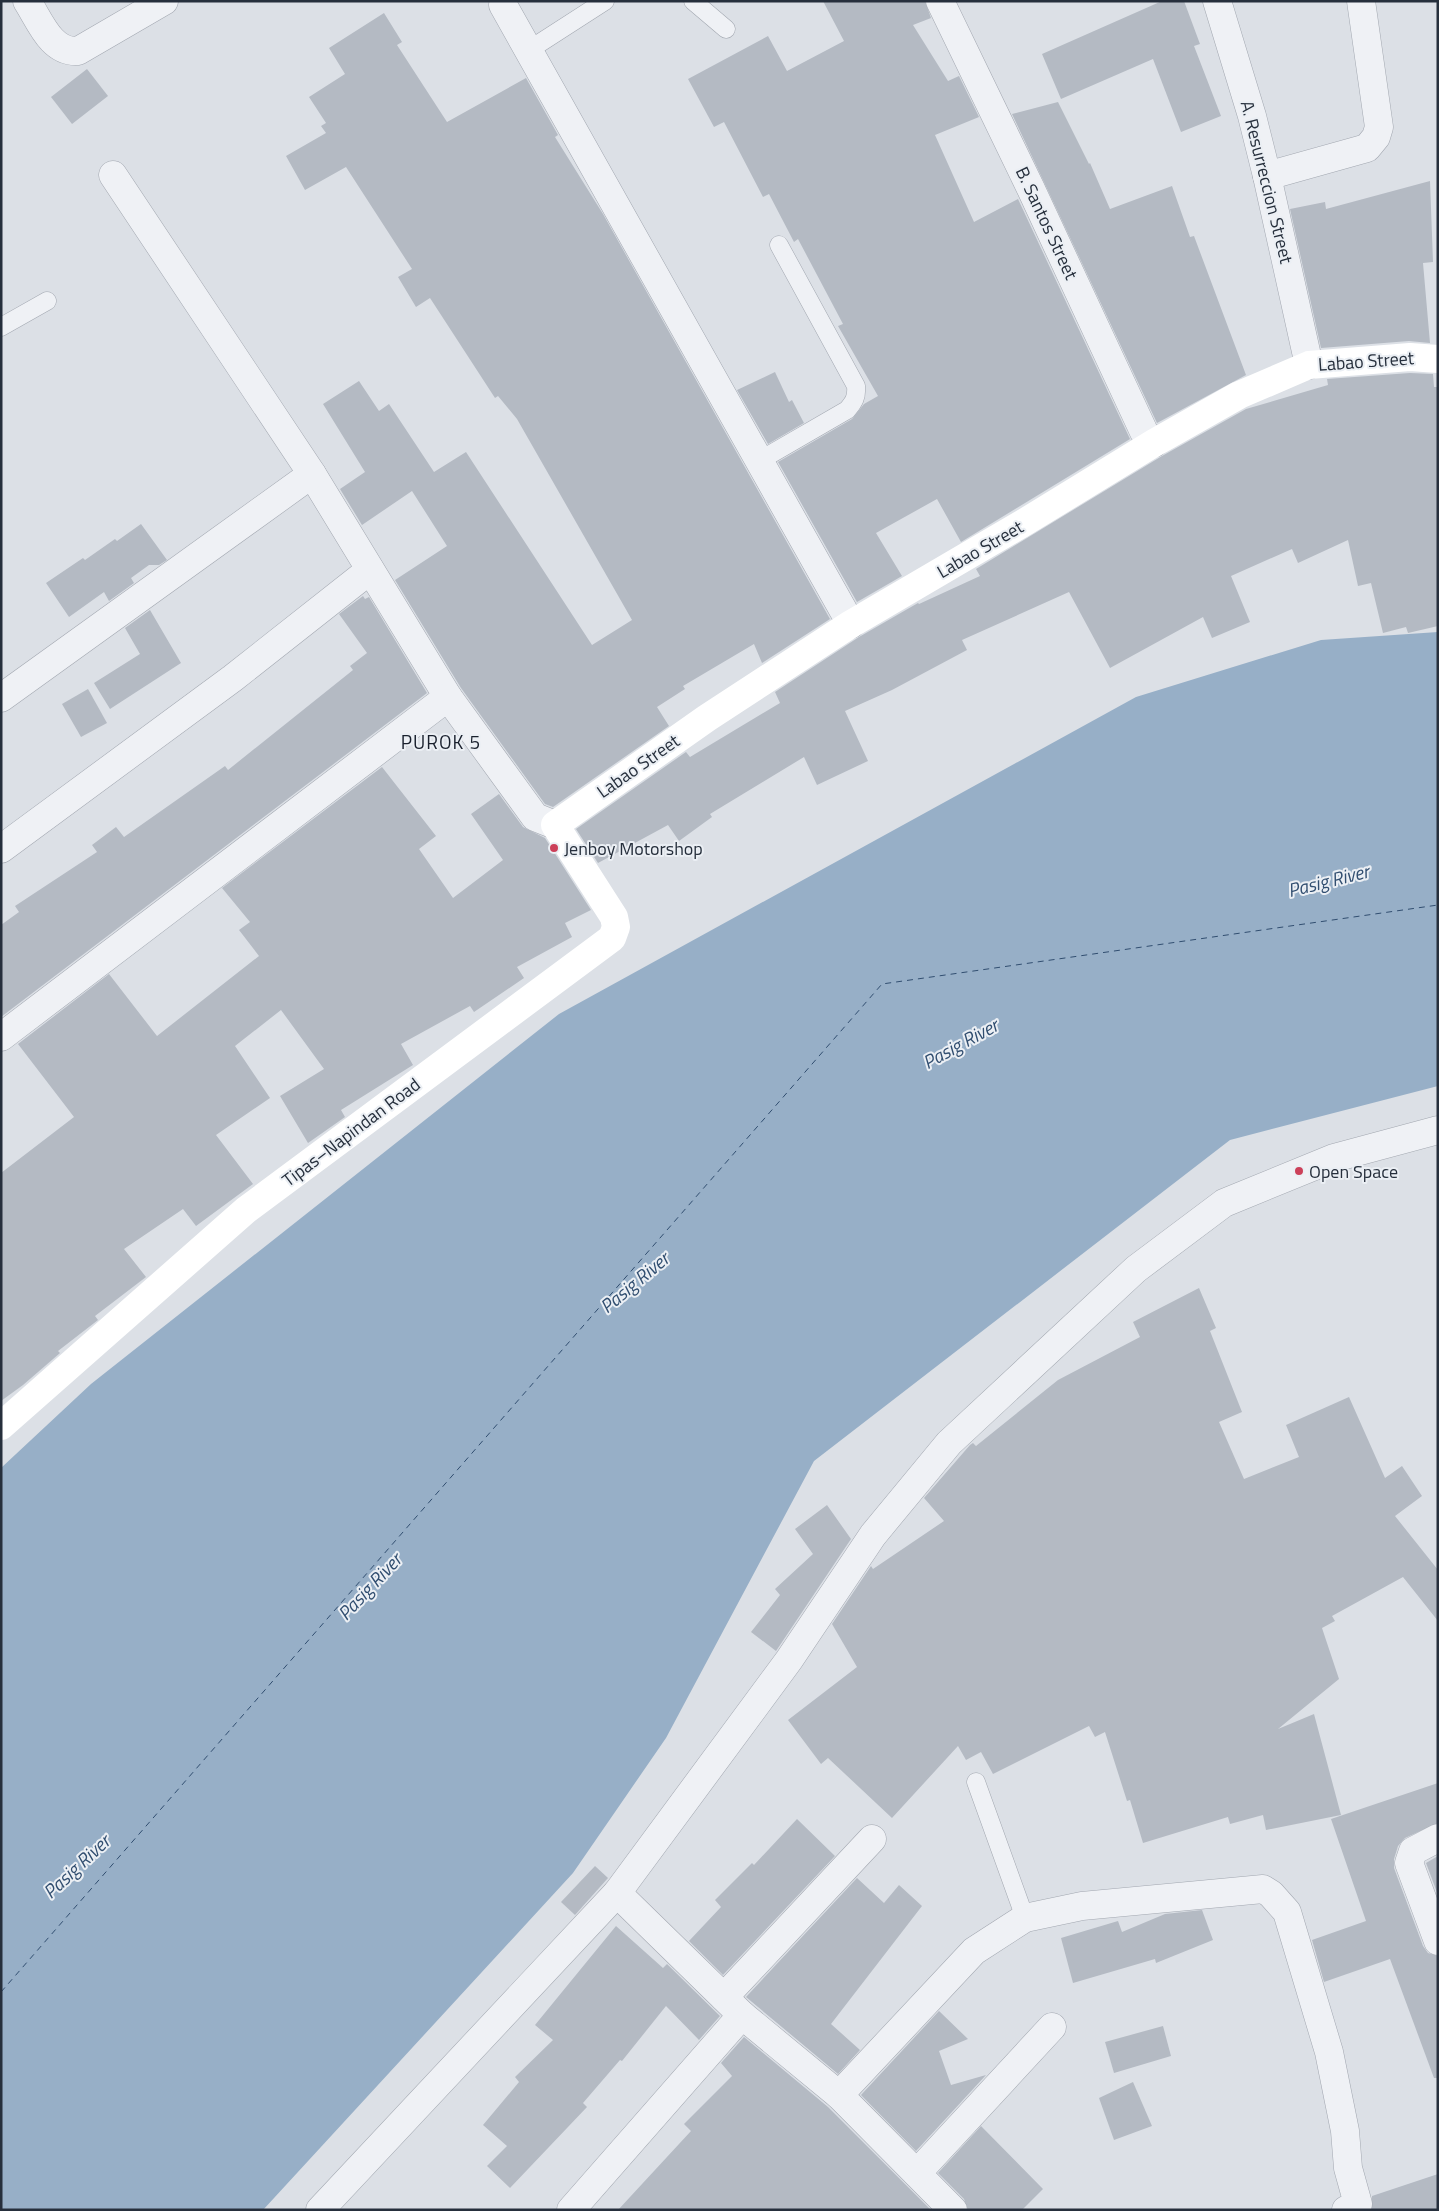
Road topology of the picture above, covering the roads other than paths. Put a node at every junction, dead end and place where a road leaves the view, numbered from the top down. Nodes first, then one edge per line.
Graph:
1 (27, 1) edge
2 (164, 1) edge
3 (605, 1) edge
4 (693, 1) edge
5 (940, 1) edge
6 (1217, 1) edge
7 (1362, 1) edge
8 (503, 5) dead end
9 (726, 29) dead end
10 (529, 50) junction
11 (113, 175) dead end
12 (1267, 176) junction
13 (779, 245) dead end
14 (48, 300) dead end
15 (1, 327) edge
16 (1438, 359) edge
17 (1310, 365) junction
18 (1154, 443) junction
19 (759, 461) junction
20 (312, 474) junction
21 (370, 570) junction
22 (851, 624) junction
23 (448, 697) junction
24 (1, 698) edge
25 (555, 825) junction
26 (1, 848) edge
27 (1, 1038) edge
28 (1438, 1130) edge
29 (1, 1426) edge
30 (976, 1782) dead end
31 (1438, 1838) edge
32 (872, 1839) dead end
33 (617, 1893) junction
34 (1025, 1918) junction
35 (1438, 1941) edge
36 (733, 2006) junction
37 (1052, 2027) dead end
38 (839, 2095) junction
39 (917, 2173) junction
40 (1355, 2208) edge
41 (320, 2210) edge
42 (571, 2210) edge
43 (953, 2210) edge

1 - 2 street
3 - 10 lane
4 - 9 lane
5 - 18 street, B. Santos Street
6 - 12 street, A. Resurreccion Street
7 - 12 street
8 - 10 street
10 - 19 street
11 - 20 street
12 - 17 street, A. Resurreccion Street
13 - 19 lane
14 - 15 lane
16 - 17 main road, Labao Street
17 - 18 main road, Labao Street
18 - 22 main road, Labao Street
19 - 22 street
20 - 21 street
20 - 24 street
21 - 23 street
21 - 26 street
22 - 25 main road, Labao Street
23 - 25 street
23 - 27 street
25 - 29 main road, Tipas–Napindan Road
28 - 33 street
30 - 34 lane
31 - 35 street
32 - 36 street
33 - 36 street
33 - 41 street
34 - 38 street
34 - 40 street
36 - 38 street
36 - 42 street
37 - 39 street
38 - 39 street
39 - 43 street

